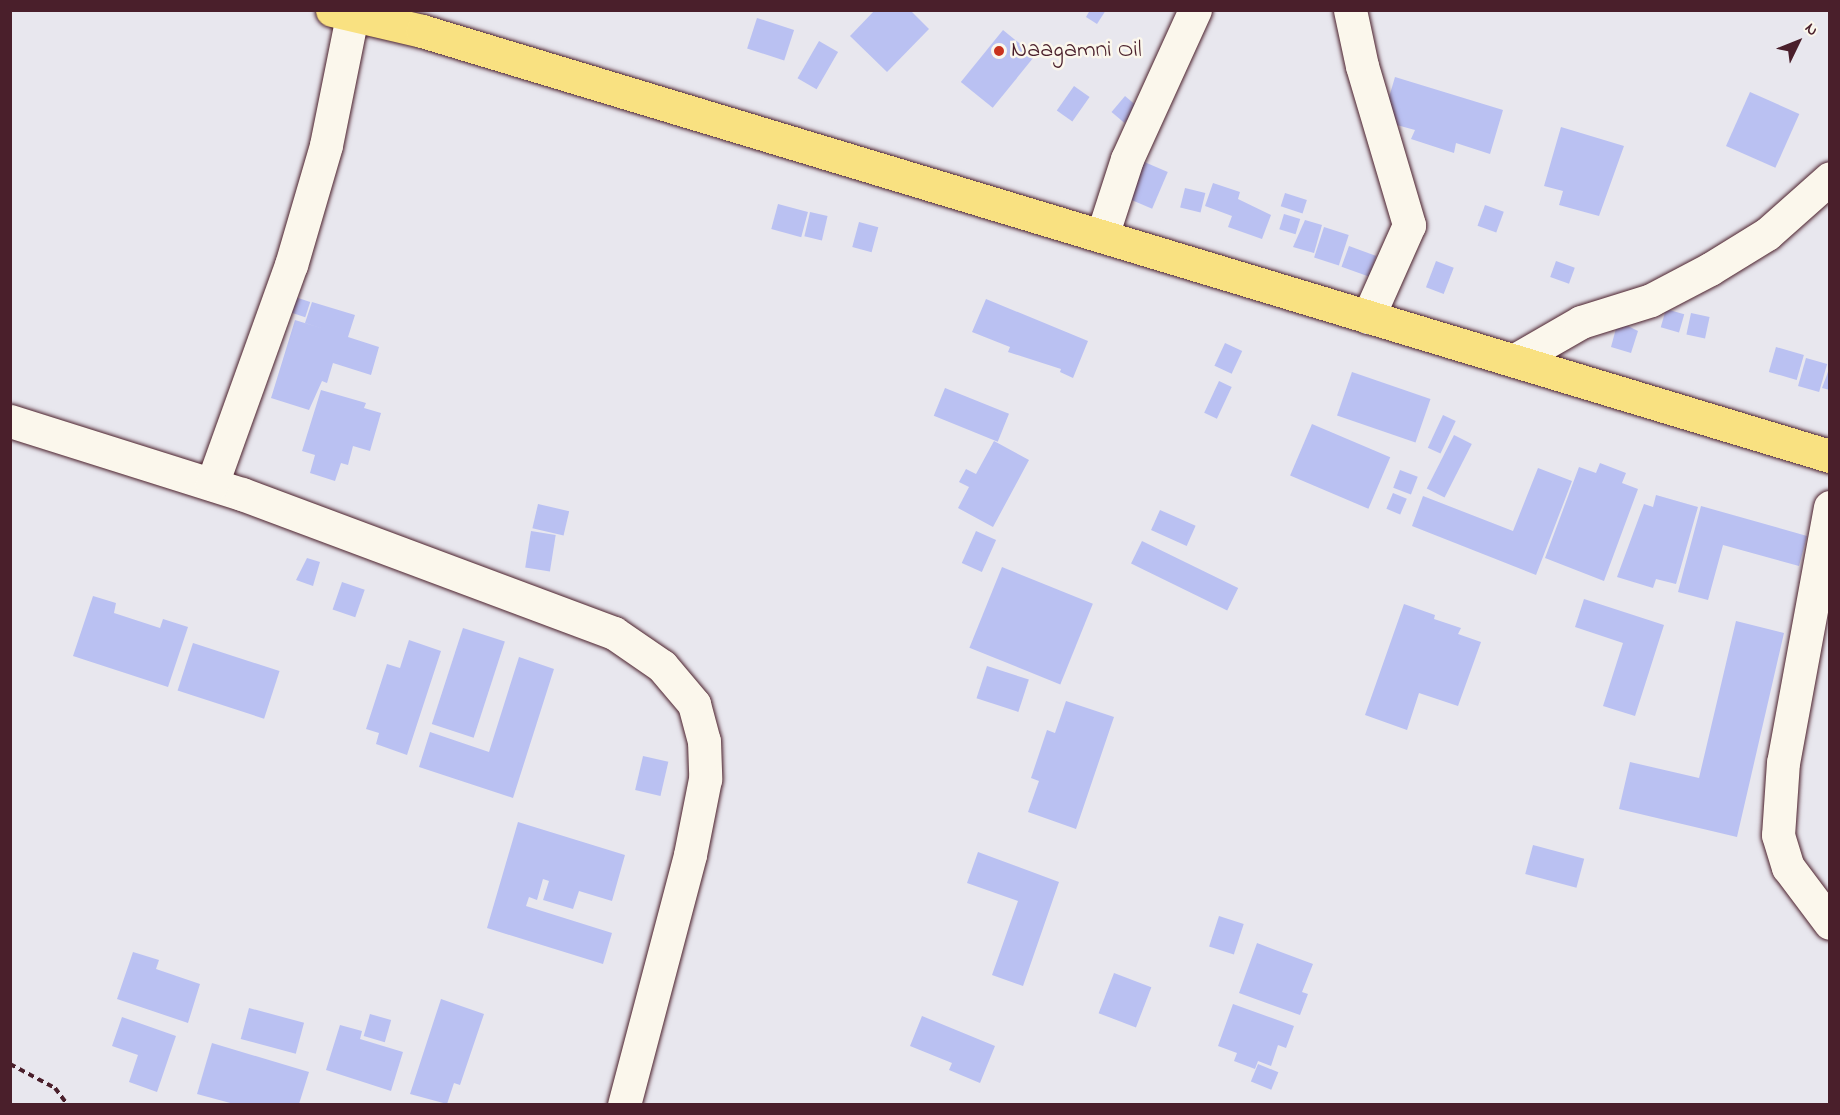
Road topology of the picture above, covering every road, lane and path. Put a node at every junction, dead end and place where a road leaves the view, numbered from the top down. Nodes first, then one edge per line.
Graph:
1 (1195, 10) edge
2 (1350, 10) edge
3 (342, 13) edge
4 (425, 21) edge
5 (1830, 178) edge
6 (1102, 236) junction
7 (1368, 318) junction
8 (1515, 360) junction
9 (10, 421) edge
10 (1830, 456) edge
11 (212, 484) junction
12 (1830, 507) edge
13 (1830, 923) edge
14 (10, 1064) edge
15 (67, 1104) edge
16 (624, 1104) edge

1 - 6 street
2 - 7 street
3 - 4 main road
3 - 11 street
4 - 6 main road
5 - 8 street
6 - 7 main road
7 - 8 main road
8 - 10 main road
9 - 11 street
11 - 16 street
12 - 13 street
14 - 15 path

